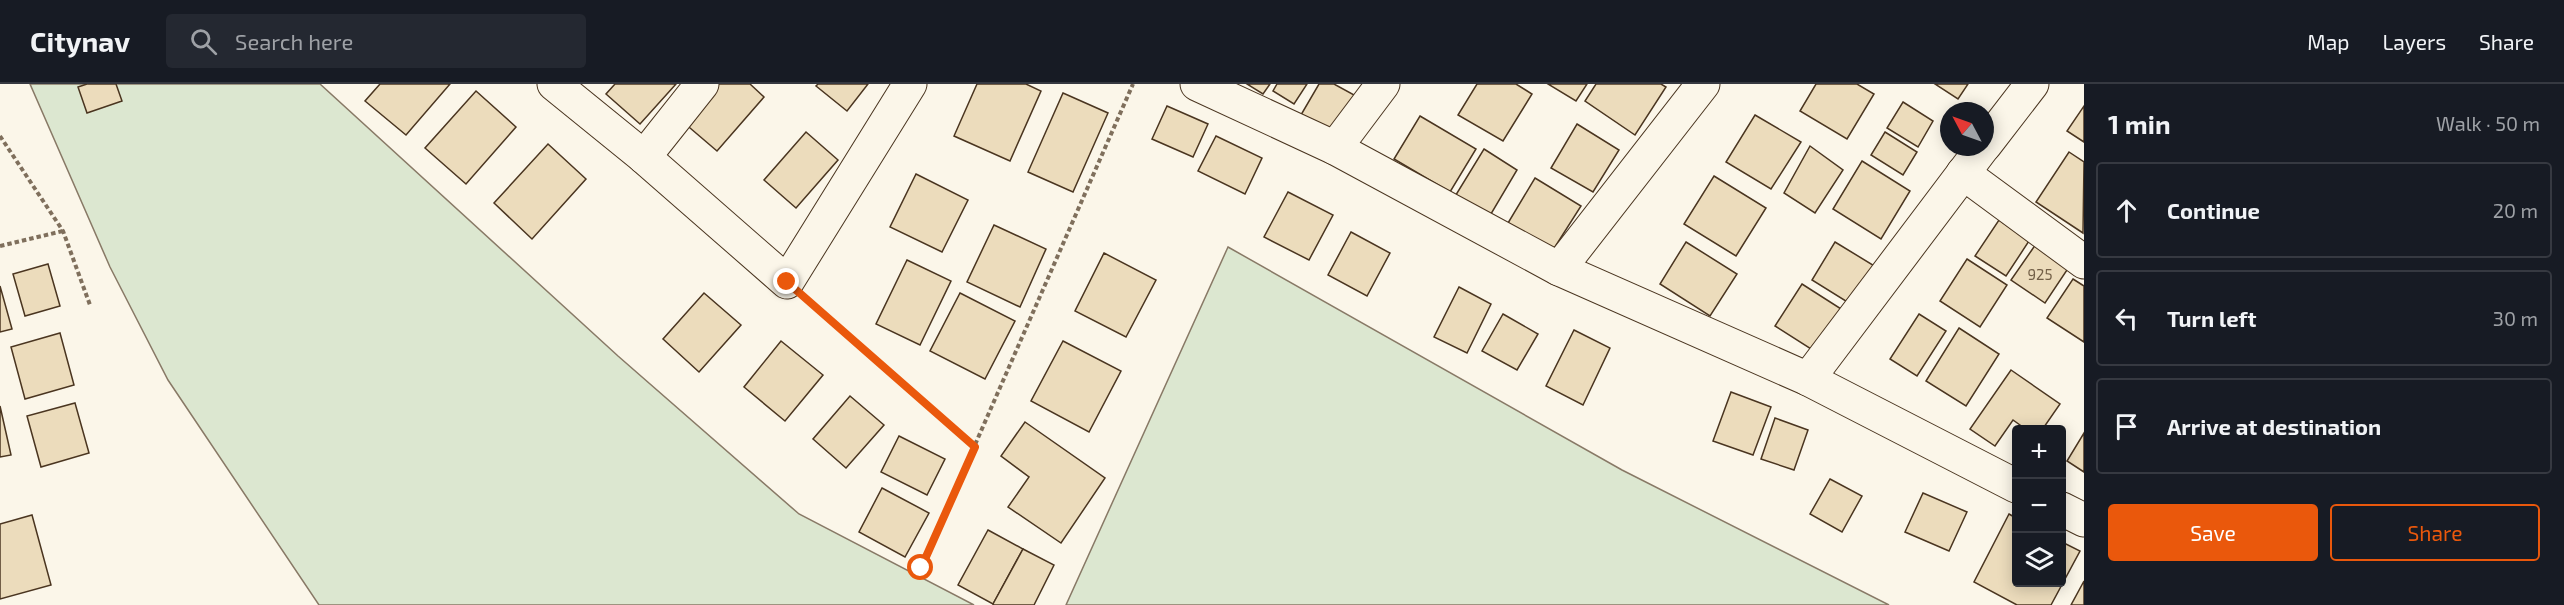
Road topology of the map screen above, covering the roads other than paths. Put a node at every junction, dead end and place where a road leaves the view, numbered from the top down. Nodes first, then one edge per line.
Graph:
1 (554, 84) edge
2 (702, 84) edge
3 (910, 84) edge
4 (1197, 84) edge
5 (1383, 84) edge
6 (1703, 84) edge
7 (2032, 84) edge
8 (1994, 133) edge
9 (1335, 148) junction
10 (1976, 156) edge
11 (644, 158) junction
12 (1963, 173) junction
13 (2084, 262) edge
14 (1559, 268) junction
15 (1808, 380) junction
16 (2012, 484) edge
17 (2066, 511) edge
18 (2084, 520) edge

1 - 11 street
2 - 11 street
3 - 11 street
4 - 9 street
5 - 9 street
6 - 14 street
7 - 8 street
9 - 14 street
10 - 12 street
12 - 13 street
12 - 15 street
14 - 15 street
15 - 16 street
17 - 18 street

